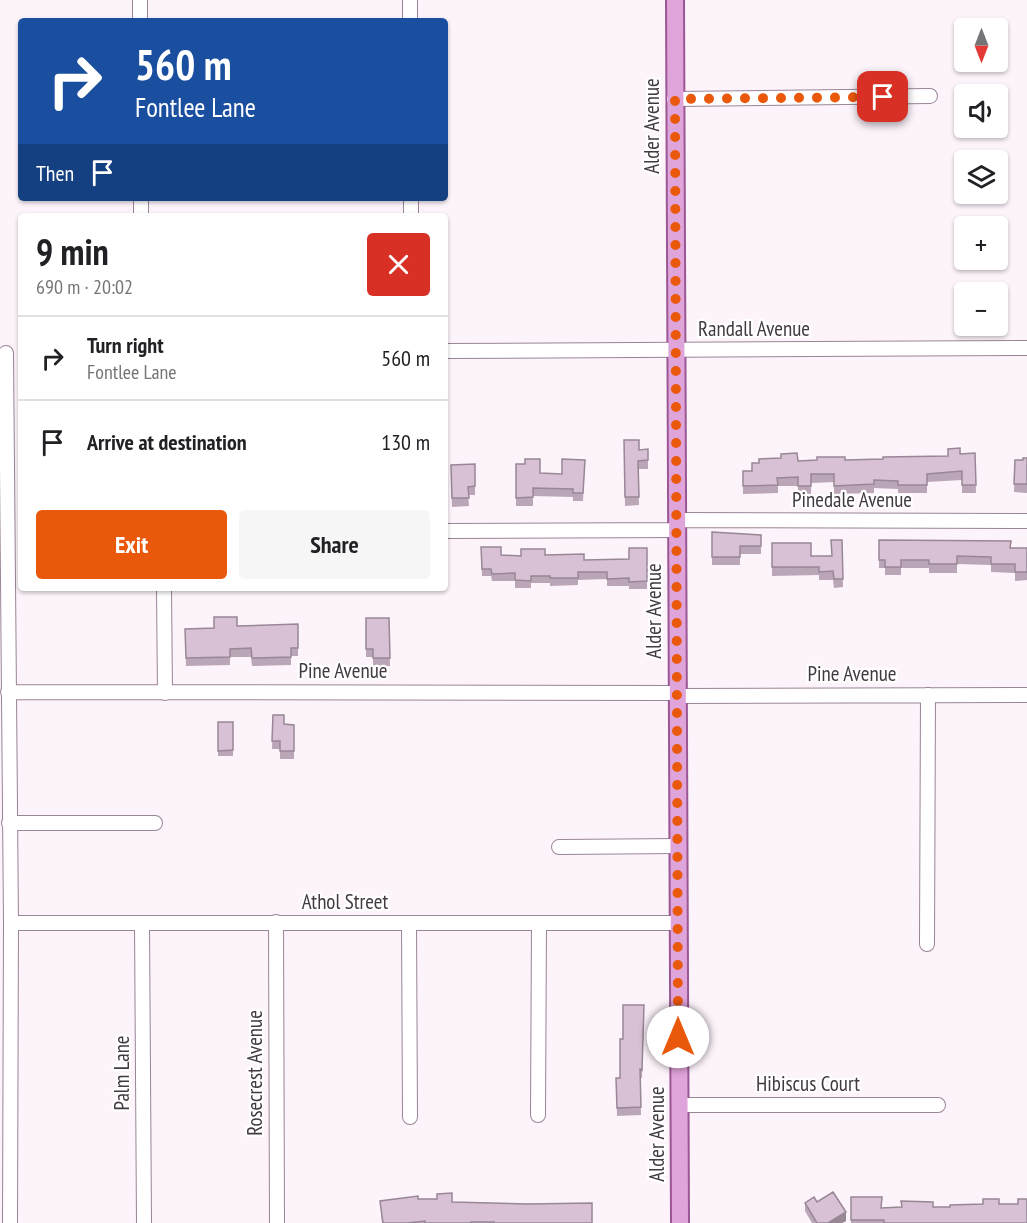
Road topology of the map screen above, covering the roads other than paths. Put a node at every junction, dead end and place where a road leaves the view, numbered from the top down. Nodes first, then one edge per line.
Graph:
1 (140, 0) edge
2 (410, 0) edge
3 (675, 0) edge
4 (140, 18) edge
5 (410, 18) edge
6 (930, 96) dead end
7 (675, 99) junction
8 (1027, 348) edge
9 (448, 351) edge
10 (675, 351) junction
11 (3, 353) edge
12 (1027, 521) edge
13 (677, 525) junction
14 (448, 531) edge
15 (4, 563) edge
16 (164, 591) edge
17 (165, 693) junction
18 (677, 694) junction
19 (5, 695) edge
20 (928, 695) junction
21 (1027, 695) edge
22 (9, 823) junction
23 (155, 823) dead end
24 (678, 846) junction
25 (559, 848) dead end
26 (142, 922) junction
27 (276, 922) junction
28 (540, 922) junction
29 (11, 923) junction
30 (409, 923) junction
31 (678, 923) junction
32 (927, 944) dead end
33 (5, 1092) edge
34 (679, 1105) junction
35 (938, 1105) dead end
36 (538, 1115) dead end
37 (411, 1117) dead end
38 (10, 1223) edge
39 (144, 1223) edge
40 (277, 1223) edge
41 (680, 1223) edge

1 - 4 street
2 - 5 street
3 - 7 main road, Alder Avenue
6 - 7 street
7 - 10 main road, Alder Avenue
8 - 10 street, Randall Avenue
9 - 10 street, Randall Avenue
10 - 13 main road, Alder Avenue
11 - 15 street
12 - 13 street, Pinedale Avenue
13 - 14 street, Pinedale Avenue
13 - 18 main road, Alder Avenue
15 - 19 street
16 - 17 street
17 - 18 street, Pine Avenue
17 - 19 street, Pine Avenue
18 - 20 street, Pine Avenue
18 - 24 main road, Alder Avenue
19 - 22 street
20 - 21 street, Pine Avenue
20 - 32 street
22 - 23 street
22 - 29 street
24 - 25 street
24 - 31 main road, Alder Avenue
26 - 27 street, Athol Street
26 - 29 street, Athol Street
26 - 39 street, Palm Lane
27 - 30 street, Athol Street
27 - 40 street, Rosecrest Avenue
28 - 30 street, Athol Street
28 - 31 street, Athol Street
28 - 36 street
29 - 33 street
30 - 37 street
31 - 34 main road, Alder Avenue
33 - 38 street
34 - 35 street, Hibiscus Court
34 - 41 main road, Alder Avenue

